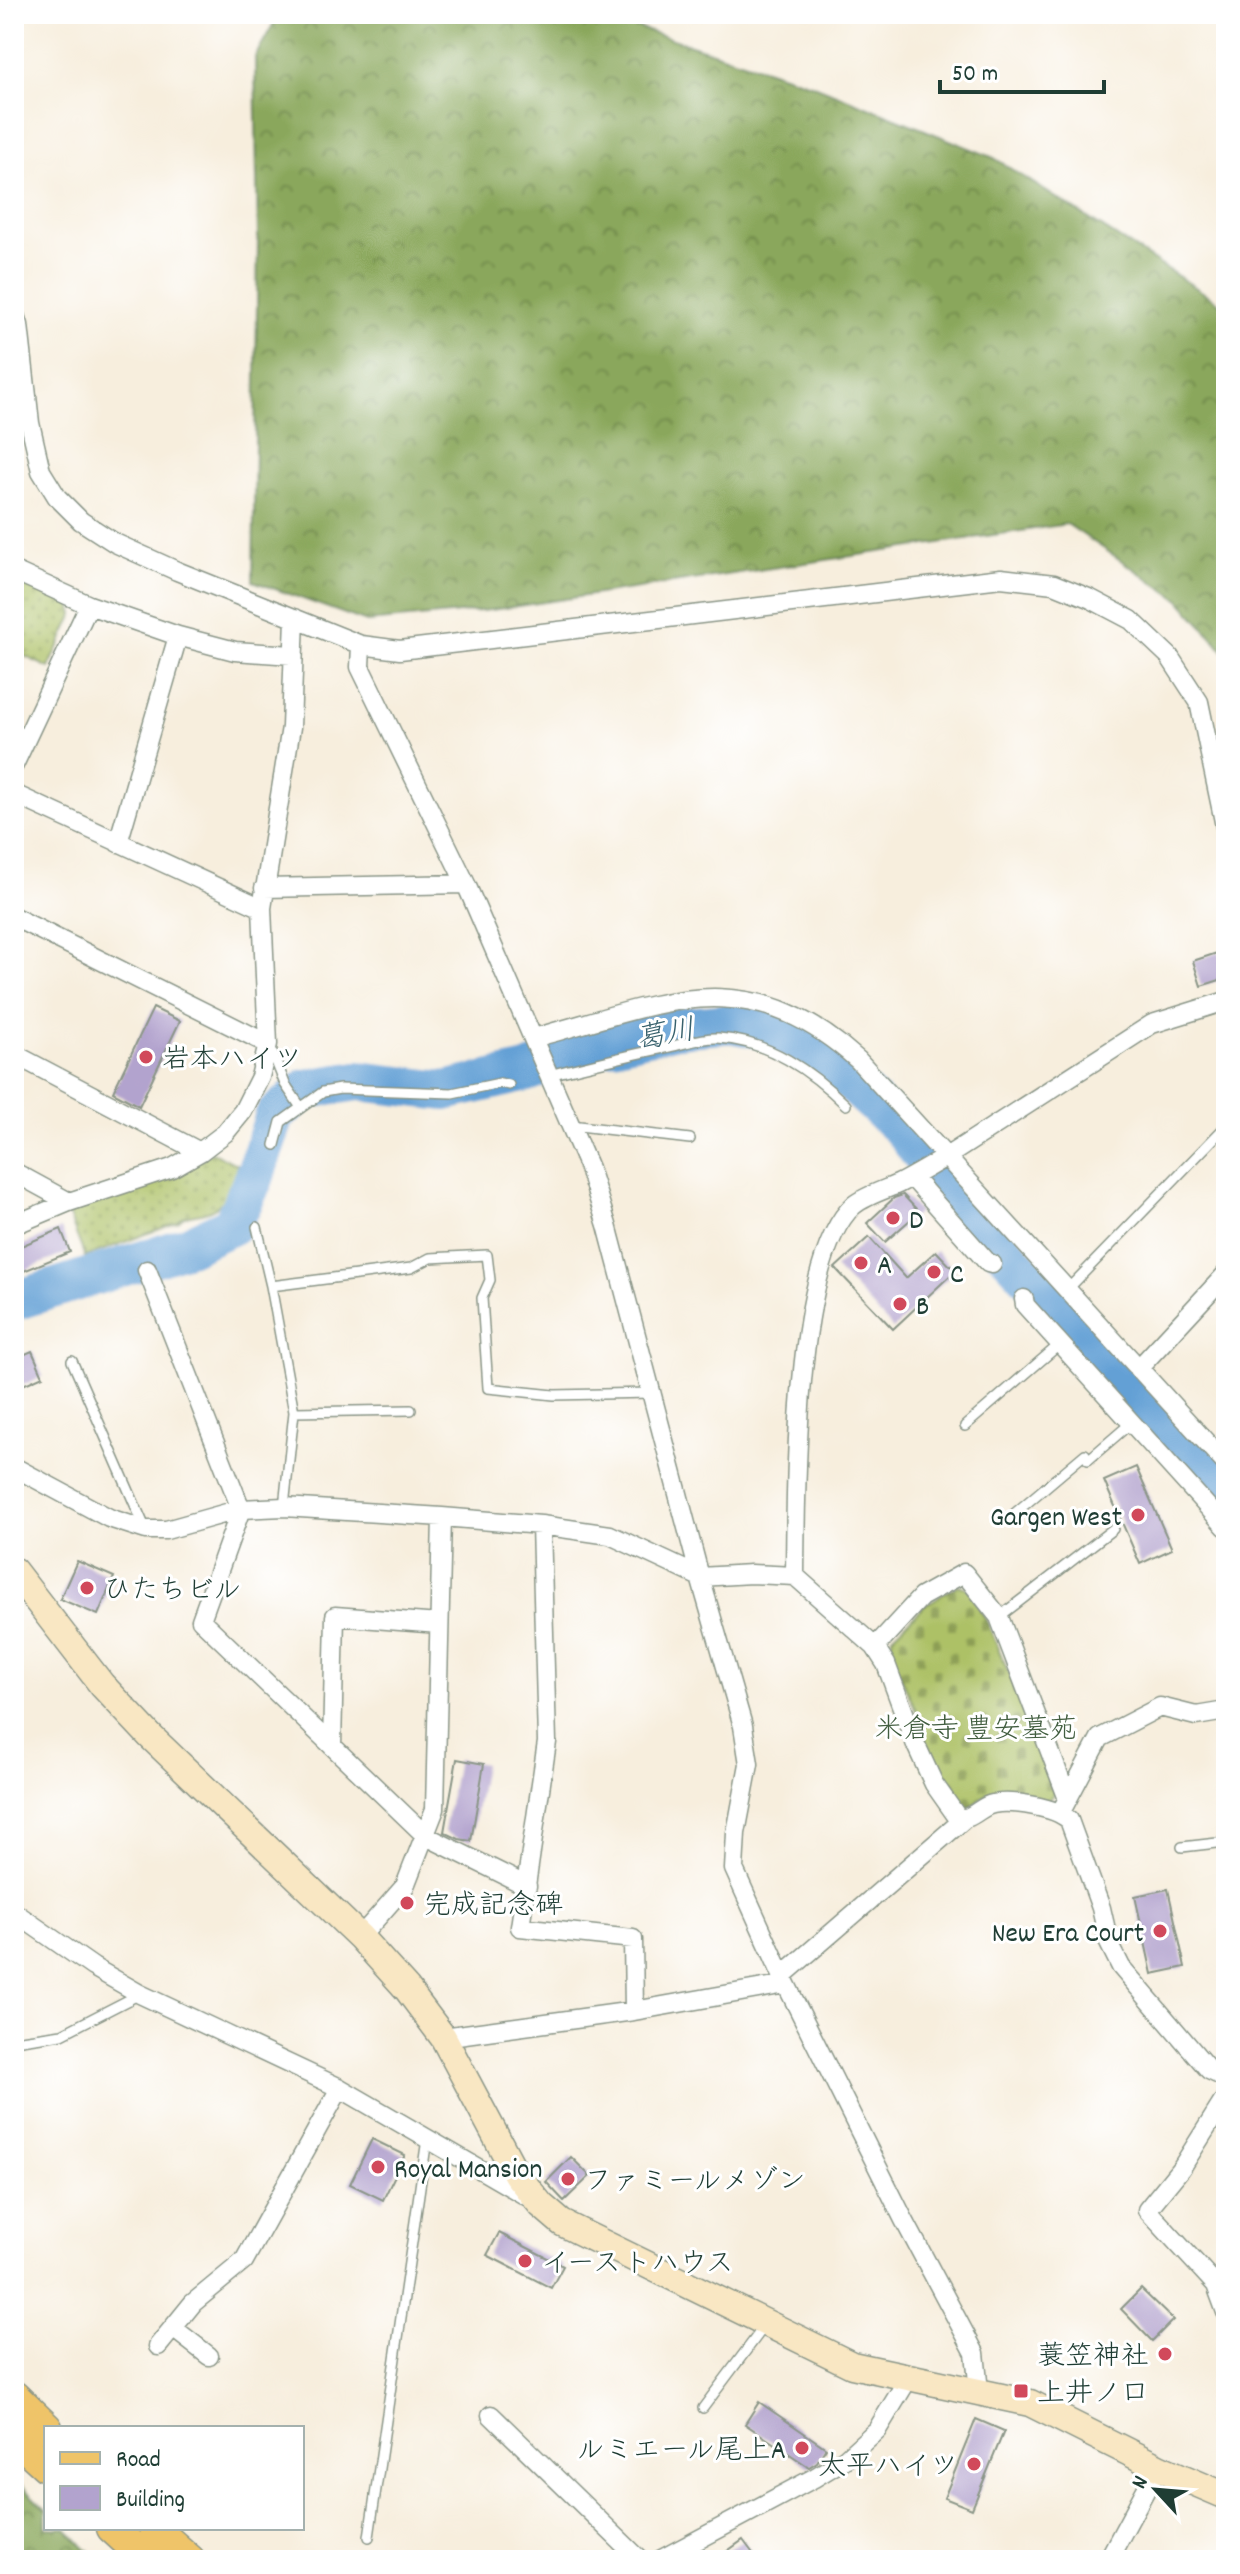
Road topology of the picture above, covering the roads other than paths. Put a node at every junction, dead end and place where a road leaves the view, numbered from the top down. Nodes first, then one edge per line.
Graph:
1 (14, 309) edge
2 (14, 571) edge
3 (89, 605) junction
4 (295, 618) junction
5 (178, 636) junction
6 (361, 645) junction
7 (292, 655) junction
8 (14, 765) edge
9 (14, 794) edge
10 (1226, 831) edge
11 (118, 843) junction
12 (466, 884) junction
13 (264, 888) junction
14 (262, 908) junction
15 (14, 917) edge
16 (1226, 1001) edge
17 (533, 1038) junction
18 (268, 1044) junction
19 (14, 1054) edge
20 (548, 1073) junction
21 (509, 1085) dead end
22 (846, 1105) dead end
23 (300, 1106) junction
24 (571, 1125) junction
25 (1226, 1126) edge
26 (690, 1139) dead end
27 (275, 1145) dead end
28 (200, 1152) junction
29 (946, 1157) junction
30 (14, 1172) edge
31 (912, 1177) junction
32 (69, 1202) junction
33 (14, 1225) edge
34 (257, 1227) dead end
35 (992, 1264) dead end
36 (147, 1270) dead end
37 (1226, 1274) edge
38 (271, 1286) junction
39 (1067, 1290) junction
40 (1024, 1299) dead end
41 (1060, 1344) junction
42 (72, 1361) dead end
43 (1138, 1369) junction
44 (651, 1393) junction
45 (411, 1410) dead end
46 (294, 1412) junction
47 (1131, 1423) junction
48 (965, 1426) dead end
49 (1226, 1464) edge
50 (14, 1467) edge
51 (284, 1507) junction
52 (241, 1509) junction
53 (1015, 1513) dead end
54 (442, 1517) junction
55 (541, 1525) junction
56 (1226, 1527) edge
57 (1113, 1529) dead end
58 (146, 1530) junction
59 (14, 1571) edge
60 (795, 1576) junction
61 (700, 1577) junction
62 (999, 1617) junction
63 (439, 1624) junction
64 (875, 1647) junction
65 (1226, 1711) edge
66 (332, 1746) junction
67 (1064, 1805) junction
68 (963, 1820) junction
69 (426, 1836) junction
70 (1226, 1842) edge
71 (1182, 1847) dead end
72 (527, 1886) junction
73 (14, 1912) edge
74 (360, 1937) junction
75 (784, 1980) junction
76 (140, 1994) junction
77 (634, 2011) junction
78 (443, 2037) junction
79 (14, 2041) edge
80 (1226, 2078) edge
81 (340, 2088) junction
82 (1226, 2097) edge
83 (427, 2139) junction
84 (541, 2205) junction
85 (1226, 2312) edge
86 (767, 2324) junction
87 (173, 2328) junction
88 (158, 2346) dead end
89 (209, 2356) dead end
90 (908, 2379) junction
91 (979, 2391) junction
92 (14, 2396) edge
93 (703, 2408) dead end
94 (491, 2415) dead end
95 (45, 2426) edge
96 (14, 2437) edge
97 (44, 2464) edge
98 (1158, 2467) junction
99 (1226, 2496) edge
100 (114, 2530) edge
101 (156, 2530) edge
102 (369, 2537) dead end
103 (147, 2560) edge
104 (190, 2560) edge
105 (640, 2560) edge
106 (660, 2560) edge
107 (1108, 2560) edge

1 - 4 street
2 - 3 street
3 - 5 street
3 - 8 street
4 - 6 street
4 - 7 street
5 - 7 street
5 - 11 street
6 - 10 street
6 - 12 street
7 - 13 street
9 - 11 street
11 - 14 street
12 - 13 street
12 - 17 street
13 - 14 street
14 - 18 street
15 - 18 street
16 - 29 street
17 - 20 street
17 - 29 street
18 - 23 lane
18 - 28 street
19 - 28 street
20 - 22 lane
20 - 24 street
21 - 23 lane
23 - 27 lane
24 - 26 lane
24 - 44 street
25 - 39 lane
28 - 32 street
29 - 31 street
29 - 39 street
30 - 32 street
31 - 35 street
31 - 60 street
32 - 33 street
34 - 38 lane
36 - 52 street
37 - 43 street
38 - 44 lane
38 - 46 lane
39 - 43 street
40 - 41 street
41 - 47 street
41 - 48 lane
42 - 58 lane
43 - 49 street
44 - 61 street
45 - 46 lane
46 - 51 lane
47 - 53 lane
47 - 56 street
50 - 58 street
51 - 52 street
51 - 54 street
52 - 58 street
52 - 66 street
54 - 55 street
54 - 63 street
55 - 61 street
55 - 72 street
57 - 62 lane
59 - 74 street
60 - 61 street
60 - 64 street
61 - 75 street
62 - 64 street
62 - 67 street
63 - 66 street
63 - 69 street
64 - 68 street
65 - 67 street
66 - 69 street
67 - 68 street
67 - 80 street
68 - 75 street
69 - 72 street
69 - 74 street
70 - 71 lane
72 - 77 street
73 - 76 street
74 - 78 street
75 - 77 street
75 - 91 street
76 - 79 lane
76 - 81 street
77 - 78 street
78 - 84 street
81 - 83 street
81 - 87 street
82 - 85 street
83 - 84 street
83 - 102 lane
84 - 86 street
86 - 90 street
86 - 93 lane
87 - 88 street
87 - 89 street
90 - 91 street
90 - 106 street
91 - 98 street
92 - 95 main road
94 - 105 street
96 - 97 main road
98 - 99 street
98 - 107 street
100 - 103 main road
101 - 104 main road

